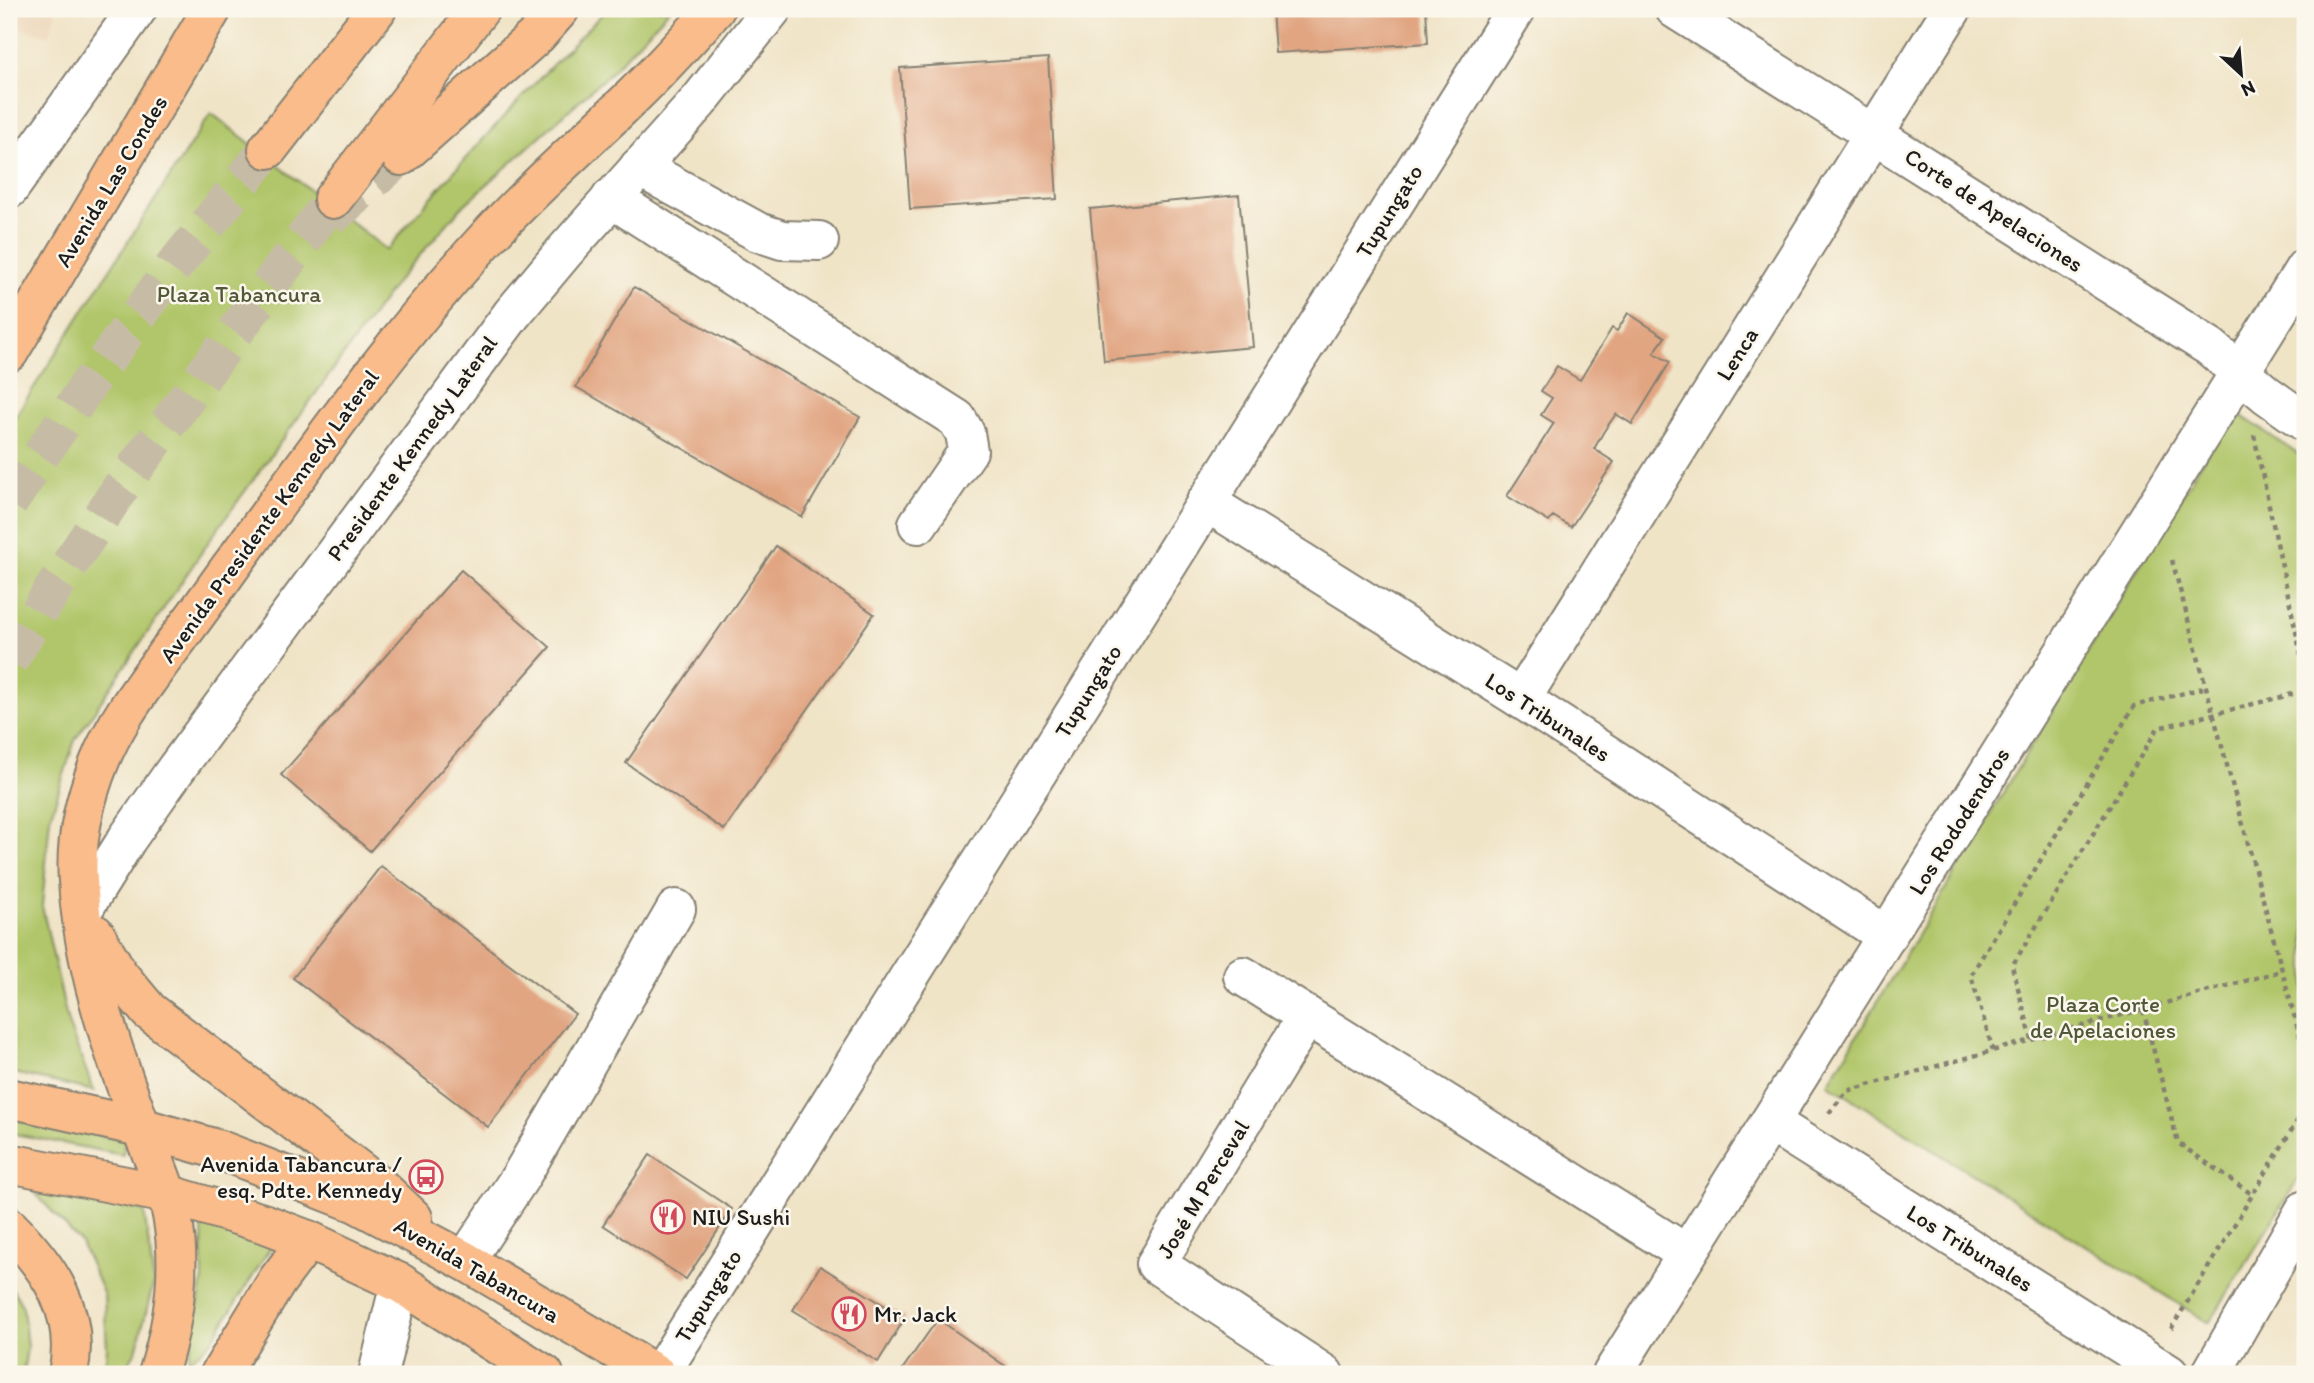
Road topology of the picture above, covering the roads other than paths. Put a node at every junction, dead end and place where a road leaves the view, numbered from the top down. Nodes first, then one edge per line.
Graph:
1 (137, 9) edge
2 (212, 9) edge
3 (377, 9) edge
4 (480, 9) edge
5 (561, 9) edge
6 (715, 9) edge
7 (772, 9) edge
8 (1516, 9) edge
9 (1675, 9) edge
10 (1952, 9) edge
11 (1874, 133) junction
12 (268, 149) tunnel mouth
13 (401, 156) tunnel mouth
14 (639, 167) junction
15 (9, 189) edge
16 (611, 198) junction
17 (333, 199) tunnel mouth
18 (819, 242) dead end
19 (2305, 268) edge
20 (9, 352) edge
21 (2240, 371) junction
22 (2305, 422) edge
23 (1206, 502) junction
24 (918, 524) dead end
25 (1521, 699) junction
26 (676, 909) dead end
27 (82, 911) junction
28 (1887, 936) junction
29 (1243, 976) dead end
30 (1307, 1016) junction
31 (9, 1098) edge
32 (1770, 1122) junction
33 (140, 1127) junction
34 (9, 1163) edge
35 (167, 1194) junction
36 (2305, 1210) edge
37 (9, 1227) edge
38 (308, 1240) junction
39 (1687, 1254) junction
40 (457, 1257) junction
41 (400, 1283) junction
42 (2160, 1368) edge
43 (68, 1374) edge
44 (158, 1374) edge
45 (220, 1374) edge
46 (378, 1374) edge
47 (544, 1374) edge
48 (658, 1374) edge
49 (1324, 1374) edge
50 (1612, 1374) edge
51 (2211, 1374) edge

1 - 15 street
2 - 20 main road, Avenida Las Condes
3 - 12 main road
4 - 17 main road
5 - 13 main road
6 - 27 main road, Avenida Presidente Kennedy Lateral
7 - 14 street, Presidente Kennedy Lateral
8 - 23 street, Tupungato
9 - 11 street, Corte de Apelaciones
10 - 11 street, Lenca
11 - 21 street, Corte de Apelaciones
11 - 25 street, Lenca
14 - 16 street, Presidente Kennedy Lateral
14 - 18 street
16 - 24 street
16 - 27 street, Presidente Kennedy Lateral
19 - 21 street, Los Rododendros
21 - 22 street, Corte de Apelaciones
21 - 28 street, Los Rododendros
23 - 25 street, Los Tribunales
23 - 48 street, Tupungato
25 - 28 street, Los Tribunales
26 - 40 street
27 - 33 main road, Avenida Presidente Kennedy Lateral
27 - 40 main road
28 - 32 street, Los Rododendros
29 - 30 street
30 - 39 street
30 - 49 street, José M Perceval
31 - 33 main road, Avenida Tabancura
32 - 39 street, Los Rododendros
32 - 42 street, Los Tribunales
33 - 35 main road
33 - 40 main road, Avenida Tabancura
34 - 35 main road
35 - 38 main road
35 - 44 main road
36 - 51 street
37 - 43 main road
38 - 41 main road
38 - 45 main road
39 - 50 street, Los Rododendros
40 - 48 main road, Avenida Tabancura
41 - 46 street
41 - 47 main road

